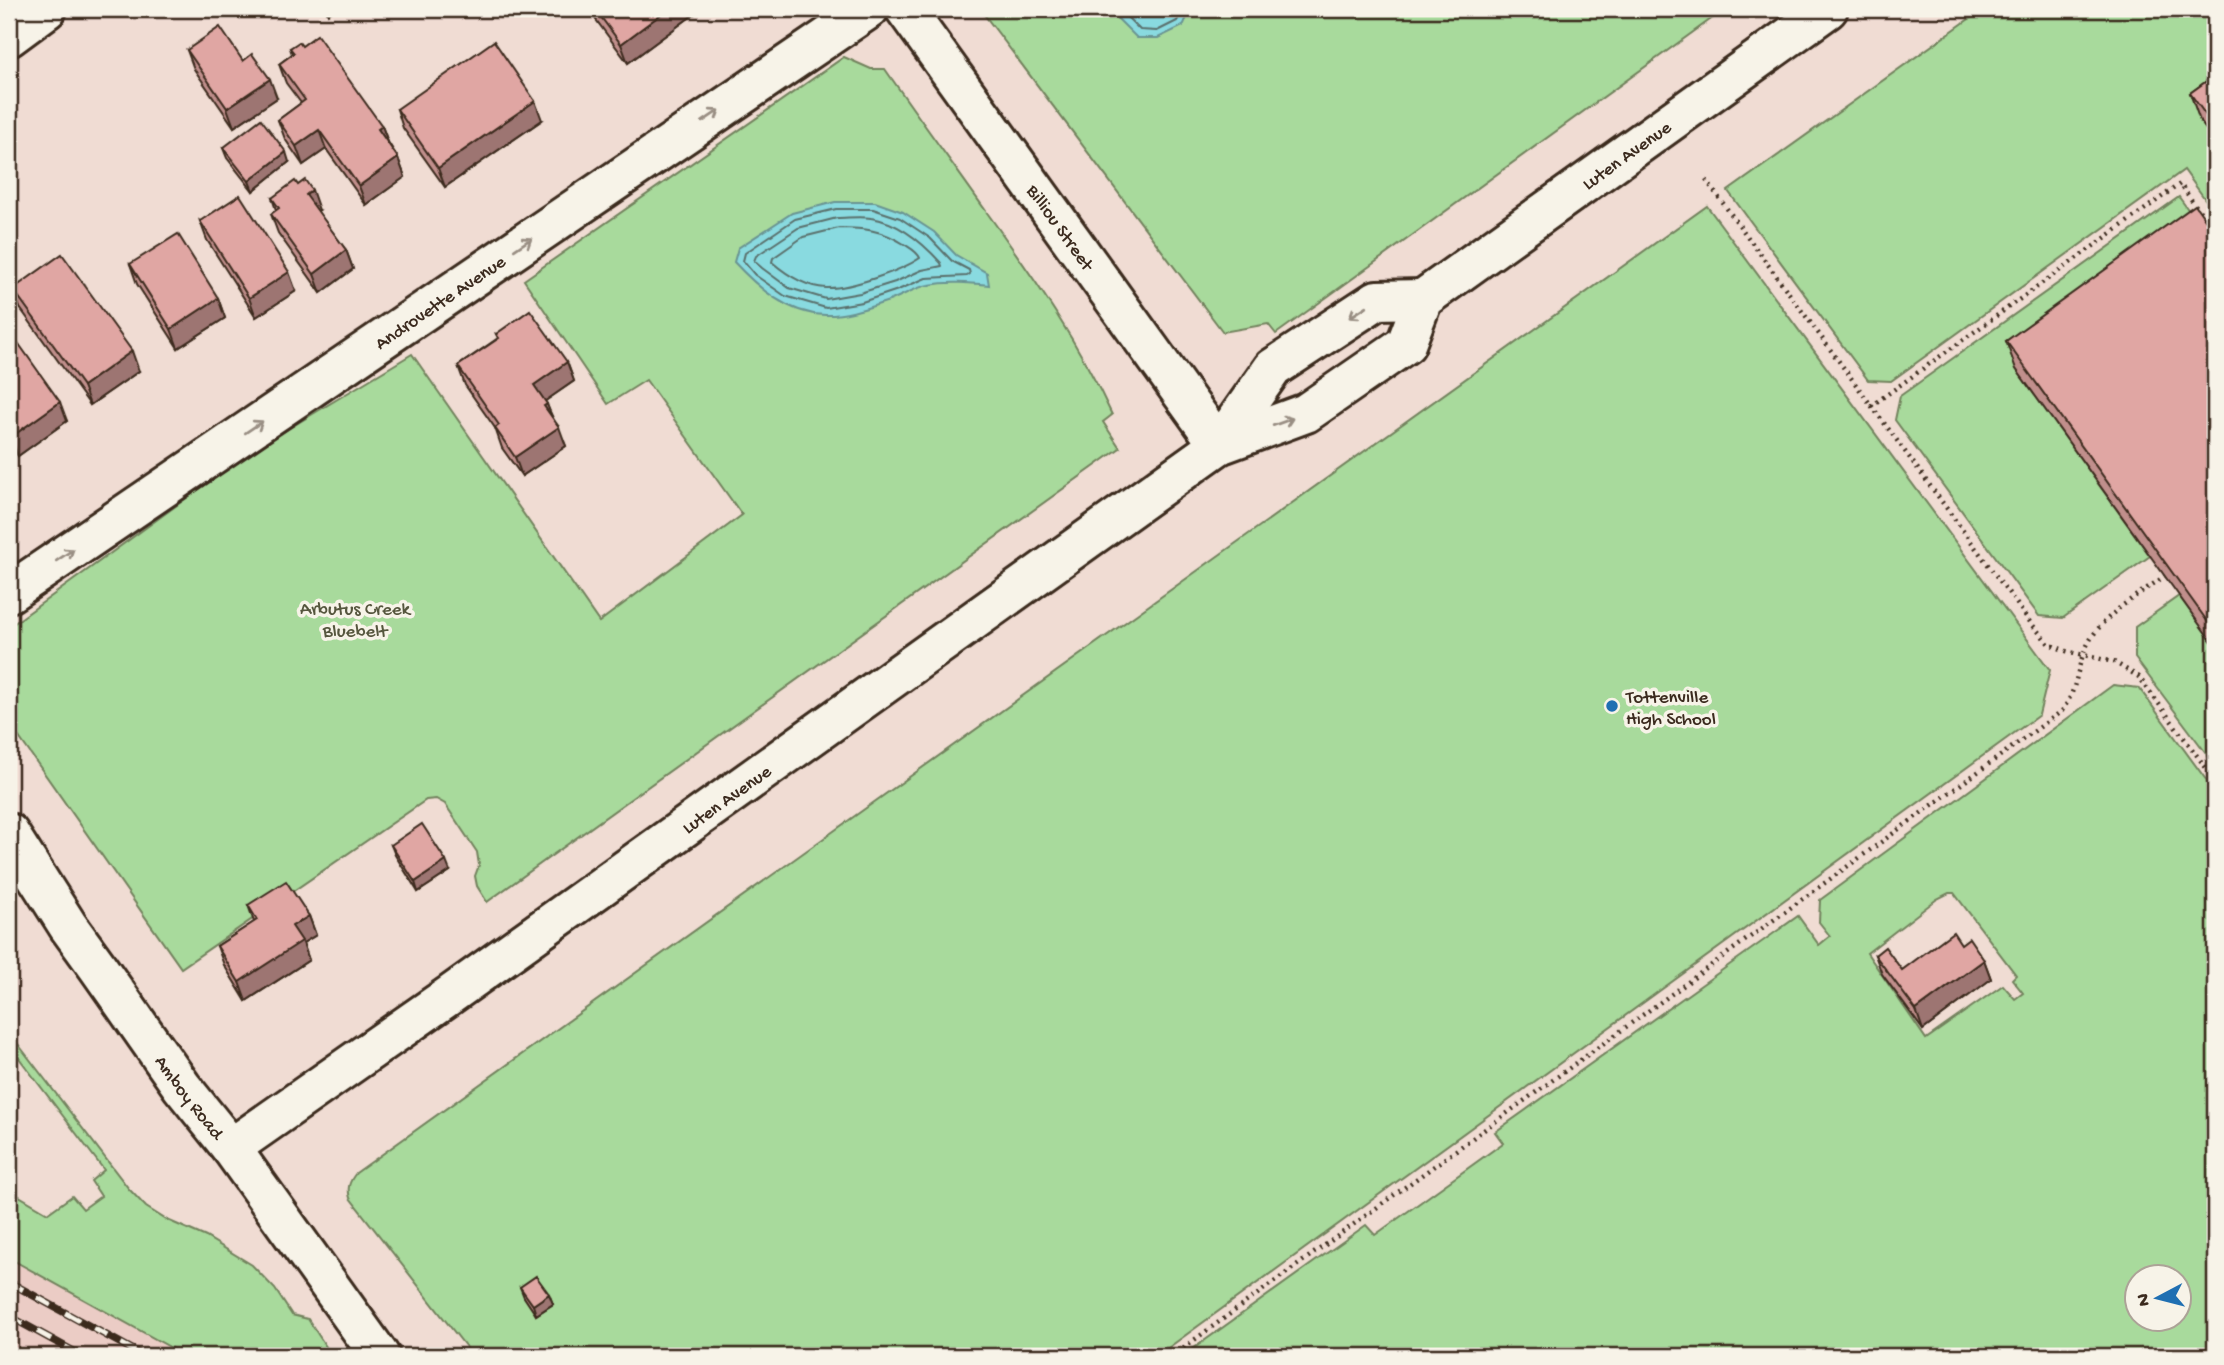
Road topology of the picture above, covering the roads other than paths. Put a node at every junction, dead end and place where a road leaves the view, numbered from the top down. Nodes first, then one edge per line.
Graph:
1 (47, 9) edge
2 (869, 9) edge
3 (905, 9) edge
4 (1828, 9) edge
5 (9, 37) edge
6 (1423, 299) junction
7 (1219, 445) junction
8 (9, 593) edge
9 (9, 832) edge
10 (231, 1148) junction
11 (380, 1356) edge

1 - 5 street
8 -> 2 street, Androvette Avenue
3 - 7 street, Billiou Street
4 - 6 street, Luten Avenue
7 -> 6 street, Luten Avenue
6 -> 7 street, Luten Avenue
7 - 10 street, Luten Avenue
9 - 10 street, Amboy Road
10 - 11 street, Amboy Road

